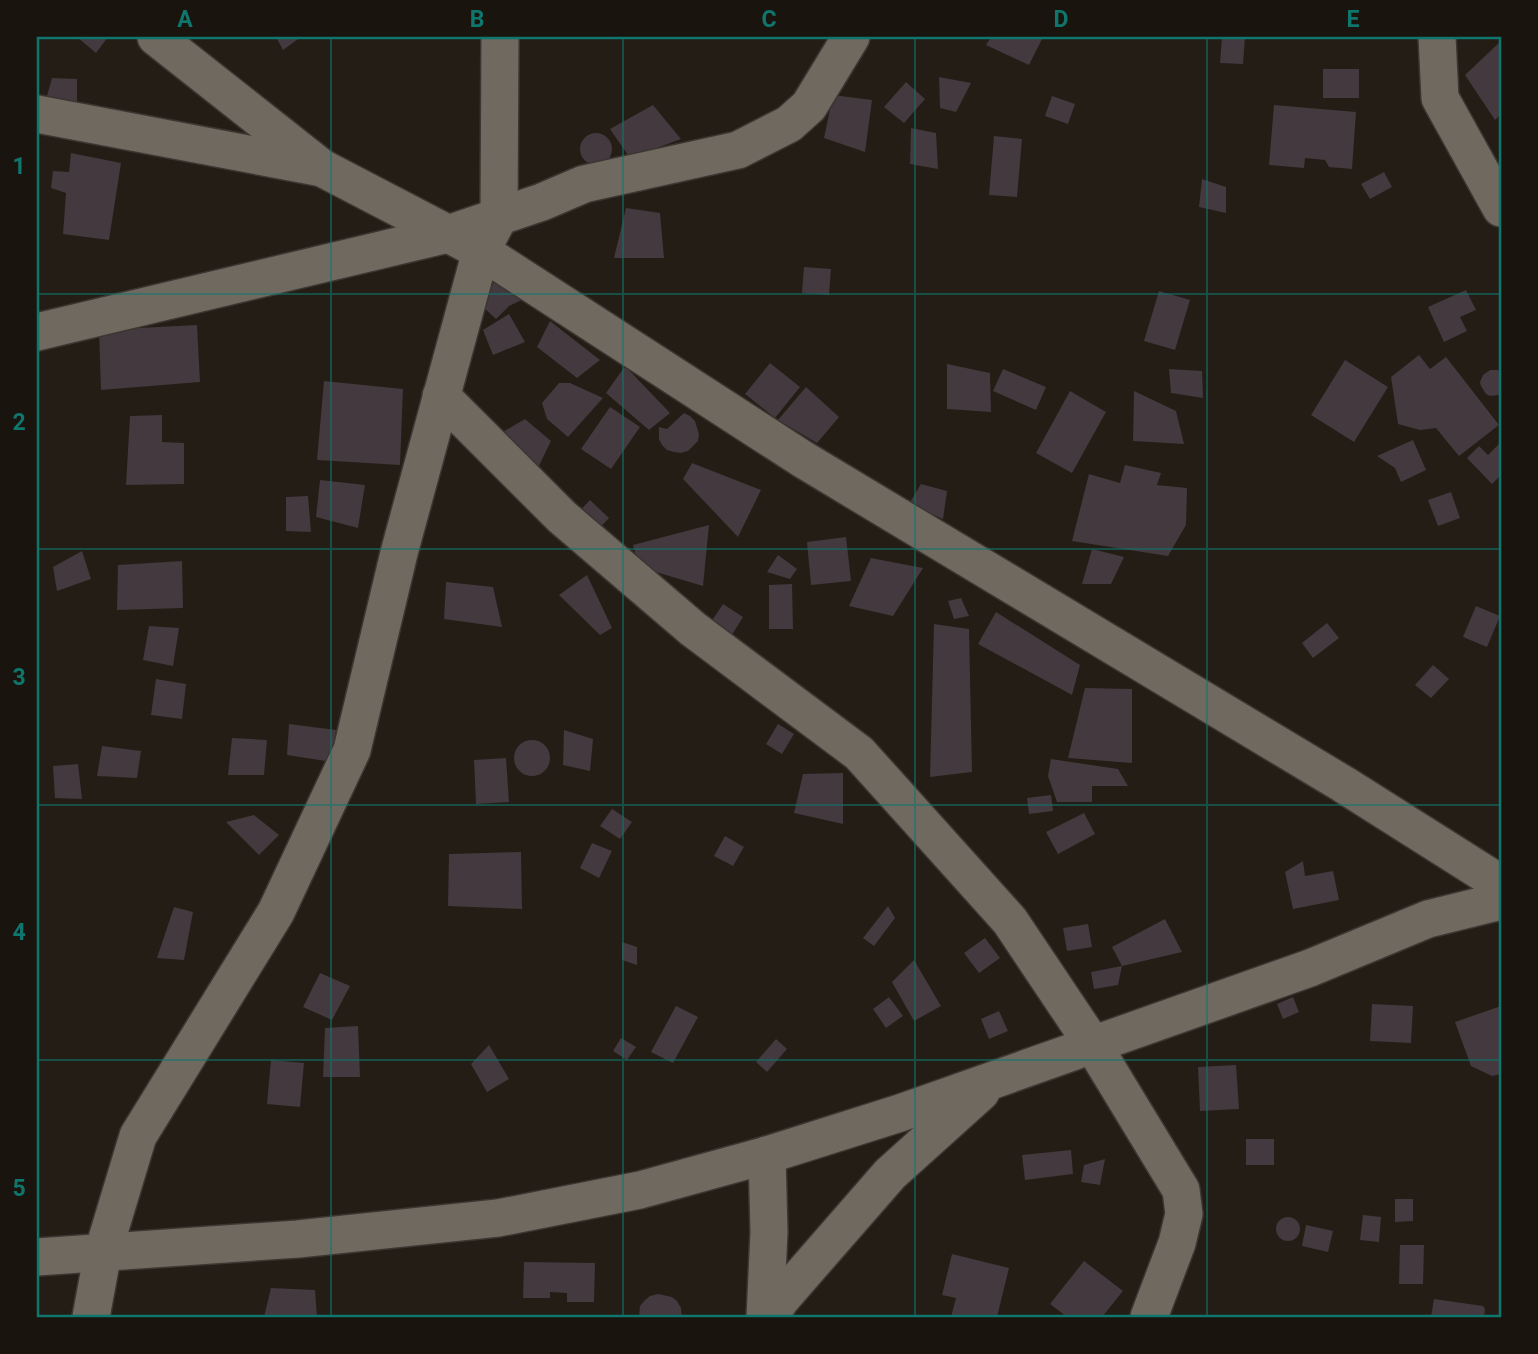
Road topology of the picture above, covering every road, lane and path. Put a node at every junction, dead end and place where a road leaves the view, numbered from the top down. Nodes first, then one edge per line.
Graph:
1 (156, 37) edge
2 (500, 37) edge
3 (850, 37) edge
4 (1437, 37) edge
5 (37, 114) edge
6 (322, 168) junction
7 (1501, 208) edge
8 (499, 217) junction
9 (448, 234) junction
10 (481, 251) junction
11 (37, 332) edge
12 (441, 396) junction
13 (1501, 884) edge
14 (1501, 901) edge
15 (1093, 1045) junction
16 (996, 1079) junction
17 (767, 1155) junction
18 (103, 1252) junction
19 (39, 1254) edge
20 (91, 1317) edge
21 (767, 1317) edge
22 (1149, 1317) edge

1 - 6 street
2 - 8 street
3 - 8 street
4 - 7 street
5 - 6 street
6 - 9 street
8 - 9 street
8 - 10 street
9 - 10 street
9 - 11 street
10 - 12 street
10 - 13 street
12 - 15 street
12 - 18 street
14 - 15 street
15 - 16 street
15 - 22 street
16 - 17 street
16 - 21 street
17 - 18 street
17 - 21 street
18 - 19 street
18 - 20 street

